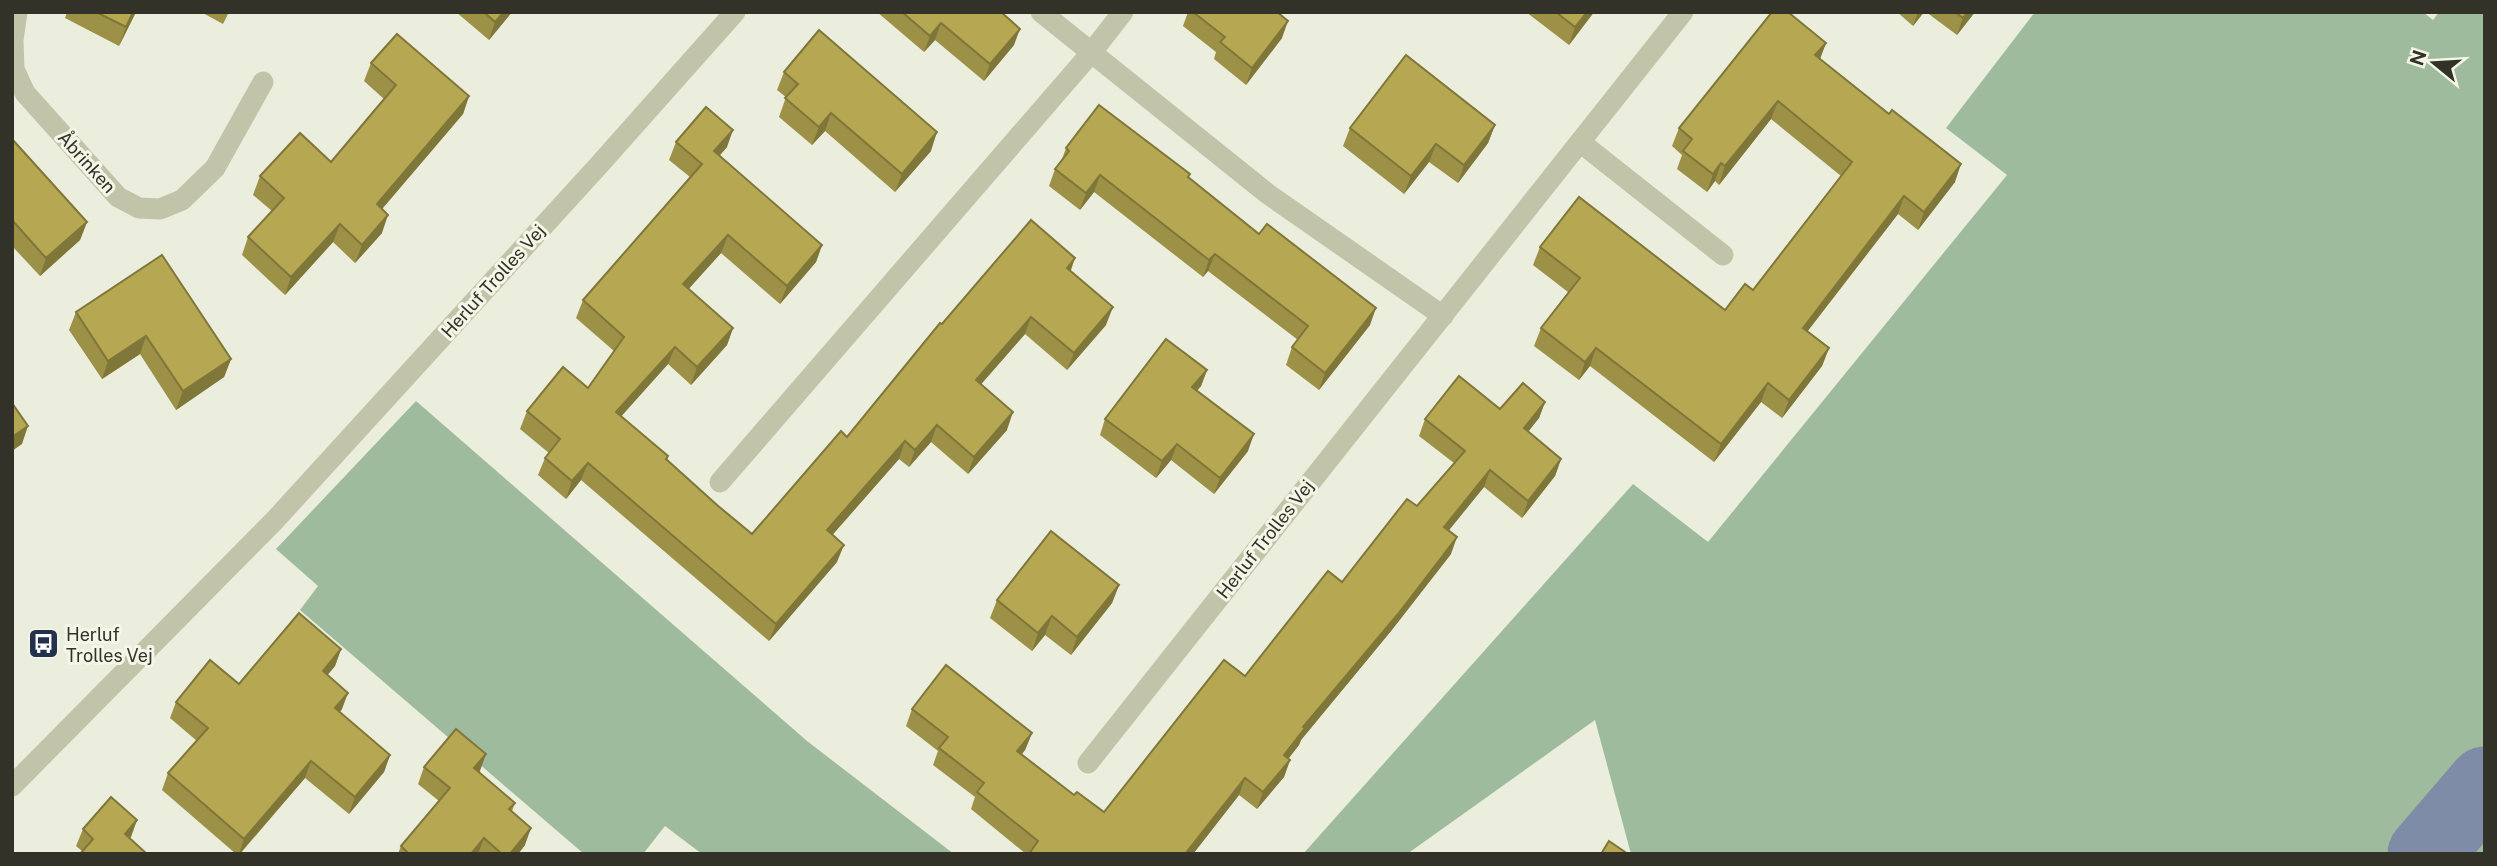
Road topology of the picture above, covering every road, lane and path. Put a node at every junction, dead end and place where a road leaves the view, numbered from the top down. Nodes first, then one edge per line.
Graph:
1 (18, 12) edge
2 (735, 12) edge
3 (1041, 12) edge
4 (1123, 12) edge
5 (1683, 12) edge
6 (1091, 53) junction
7 (264, 82) dead end
8 (1580, 142) junction
9 (1723, 255) dead end
10 (1443, 316) junction
11 (720, 482) dead end
12 (1088, 763) dead end
13 (12, 786) edge

1 - 7 street, Åbrinken
2 - 13 street, Herluf Trolles Vej
3 - 6 street
4 - 6 street
5 - 8 street, Herluf Trolles Vej
6 - 10 street
6 - 11 street
8 - 9 street
8 - 10 street, Herluf Trolles Vej
10 - 12 street, Herluf Trolles Vej

